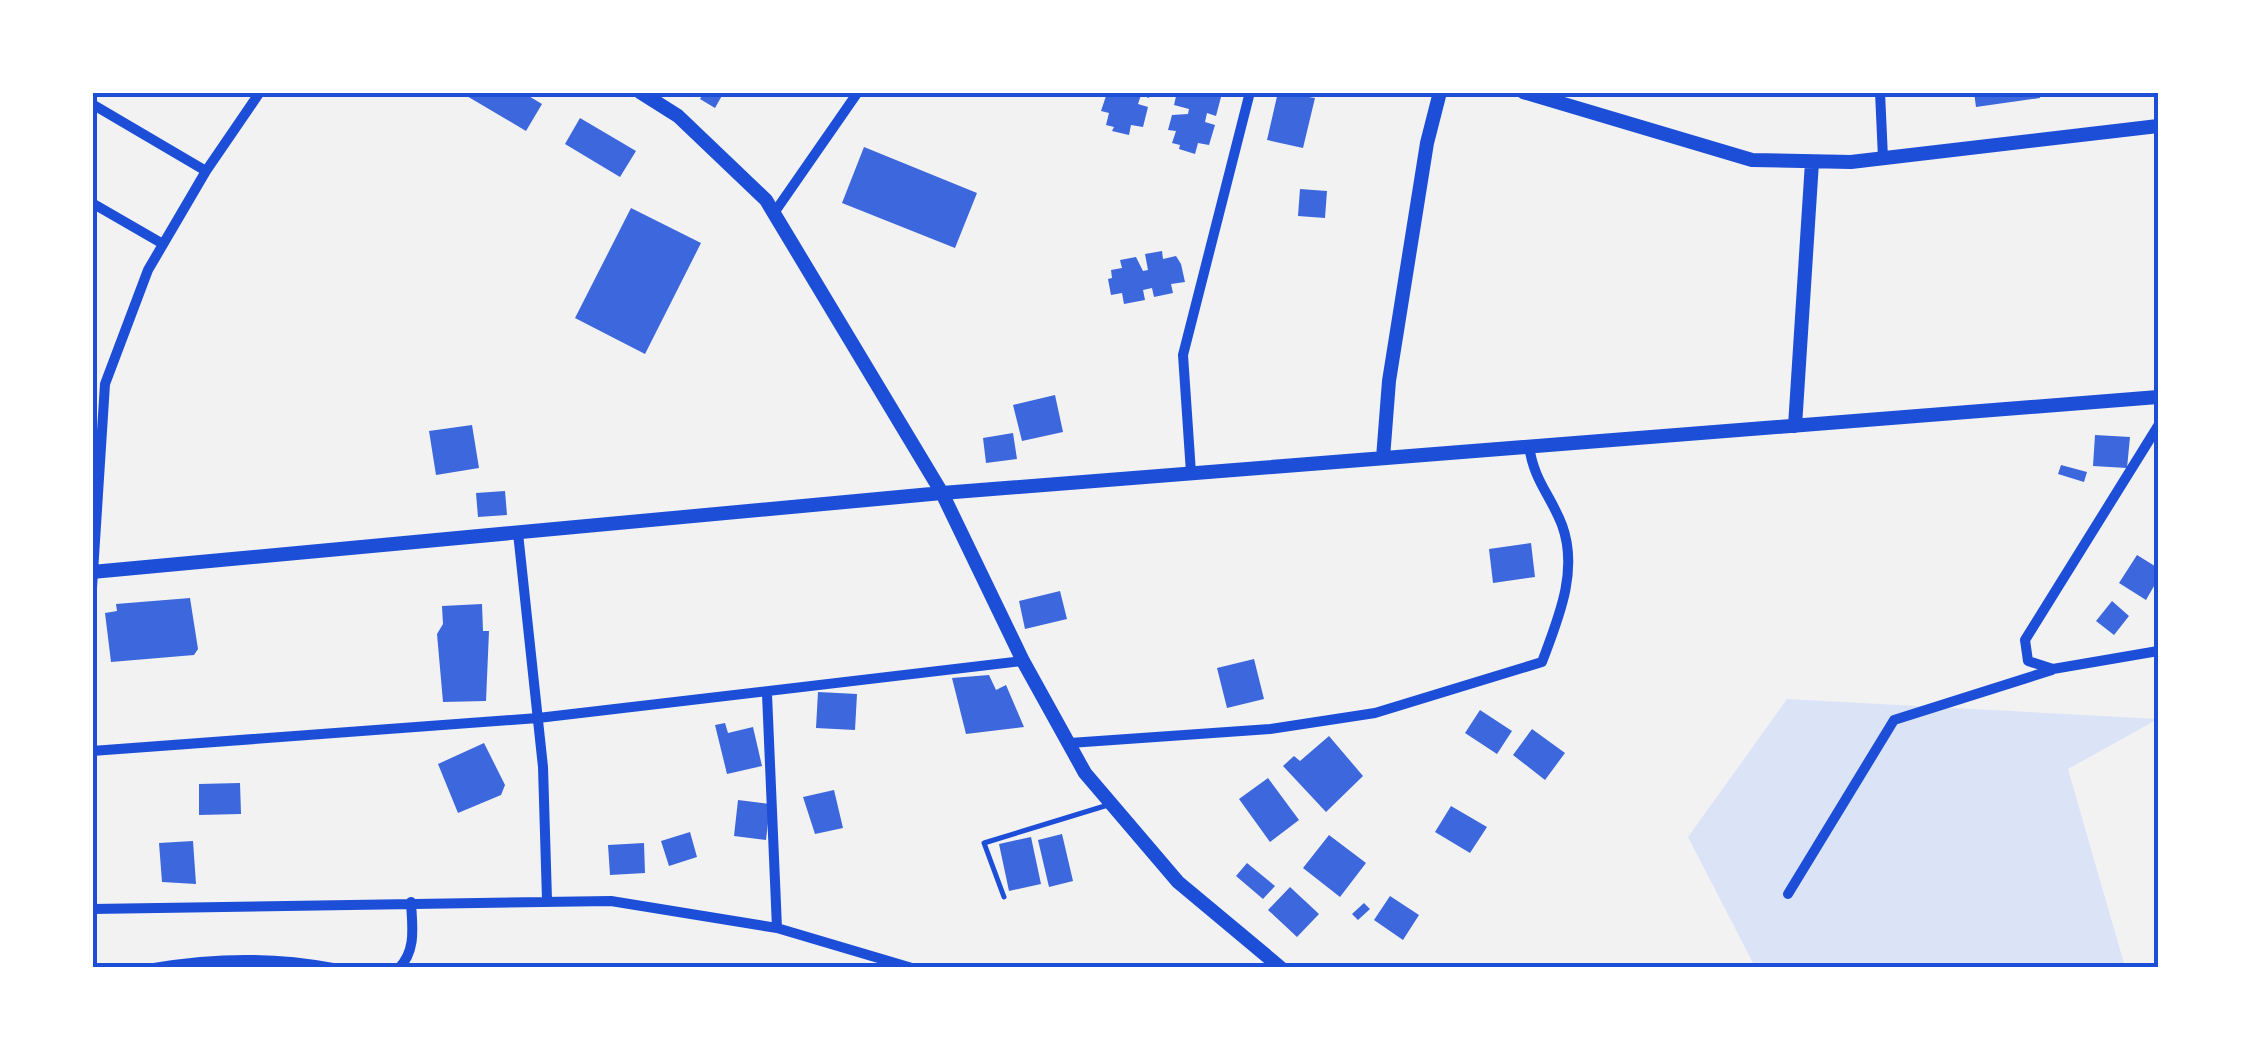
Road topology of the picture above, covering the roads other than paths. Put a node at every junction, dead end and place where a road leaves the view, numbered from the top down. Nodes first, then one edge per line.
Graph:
1 (260, 92) edge
2 (640, 92) edge
3 (858, 92) edge
4 (1250, 92) edge
5 (1440, 92) edge
6 (1523, 92) edge
7 (1880, 92) edge
8 (92, 104) edge
9 (2155, 123) edge
10 (1883, 158) junction
11 (1812, 162) junction
12 (206, 171) junction
13 (92, 203) edge
14 (774, 213) junction
15 (164, 244) junction
16 (2158, 397) edge
17 (1795, 426) junction
18 (2158, 426) edge
19 (1529, 446) junction
20 (1383, 458) junction
21 (1191, 473) junction
22 (942, 493) junction
23 (518, 533) junction
24 (93, 572) edge
25 (92, 588) edge
26 (2158, 651) edge
27 (1023, 661) junction
28 (2028, 661) junction
29 (2053, 669) junction
30 (2013, 684) junction
31 (767, 694) junction
32 (538, 718) junction
33 (1070, 743) junction
34 (92, 751) edge
35 (1111, 804) junction
36 (1788, 894) dead end
37 (1004, 897) dead end
38 (547, 900) junction
39 (411, 902) junction
40 (92, 909) edge
41 (777, 928) junction
42 (154, 968) edge
43 (334, 968) edge
44 (399, 968) edge
45 (912, 968) edge
46 (1280, 968) edge

1 - 12 street
2 - 14 street
3 - 14 street
4 - 21 street
5 - 20 street
6 - 11 street
7 - 10 street
8 - 12 street
9 - 10 street
10 - 11 street
11 - 17 street
12 - 15 street
13 - 15 street
14 - 22 street
15 - 24 street
16 - 17 street
17 - 19 street
18 - 28 street
19 - 20 street
19 - 33 street
20 - 21 street
21 - 22 street
22 - 23 street
22 - 27 street
23 - 24 street
23 - 32 street
24 - 25 street
26 - 29 street
27 - 31 street
27 - 33 street
28 - 29 street
28 - 30 street
29 - 30 street
30 - 36 street
31 - 32 street
31 - 41 street
32 - 34 street
32 - 38 street
33 - 35 street
35 - 37 lane
35 - 46 street
38 - 39 street
38 - 41 street
39 - 40 street
39 - 44 street
41 - 45 street
42 - 43 street

